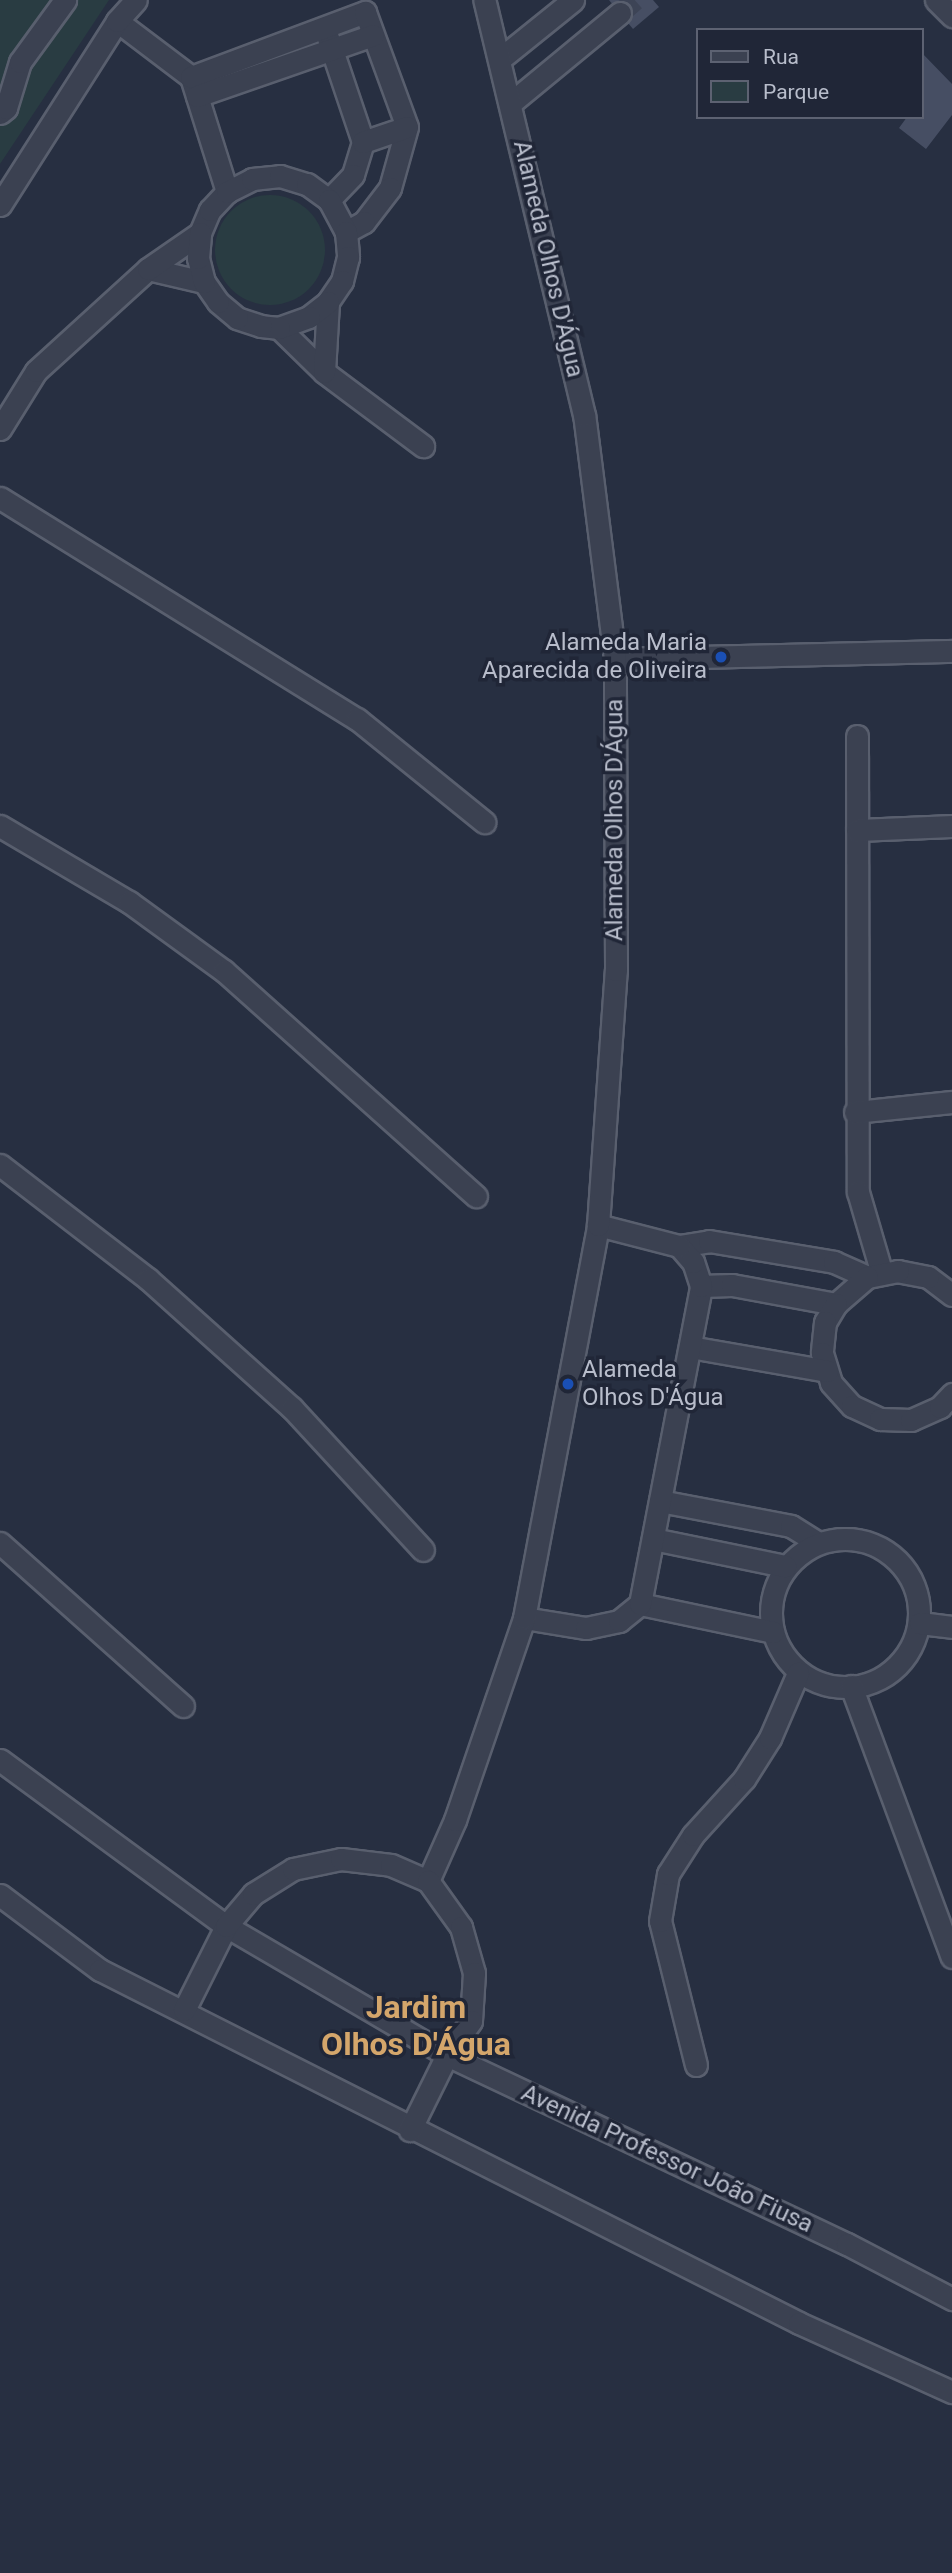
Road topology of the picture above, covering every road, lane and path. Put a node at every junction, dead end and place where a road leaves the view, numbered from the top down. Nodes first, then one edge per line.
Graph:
1 (65, 0) edge
2 (136, 0) edge
3 (484, 0) edge
4 (573, 0) edge
5 (936, 0) edge
6 (620, 13) tunnel mouth
7 (952, 16) edge
8 (117, 21) junction
9 (328, 39) junction
10 (500, 59) junction
11 (194, 86) junction
12 (512, 102) junction
13 (0, 113) edge
14 (407, 127) junction
15 (363, 142) junction
16 (227, 192) junction
17 (329, 200) junction
18 (0, 205) edge
19 (346, 232) junction
20 (200, 233) junction
21 (148, 269) junction
22 (204, 282) junction
23 (328, 302) junction
24 (279, 328) junction
25 (324, 372) junction
26 (0, 429) edge
27 (423, 446) dead end
28 (0, 498) edge
29 (952, 651) edge
30 (615, 659) junction
31 (857, 736) dead end
32 (484, 822) dead end
33 (0, 826) edge
34 (952, 826) edge
35 (857, 830) junction
36 (952, 1102) edge
37 (855, 1112) junction
38 (0, 1165) edge
39 (476, 1196) dead end
40 (598, 1225) junction
41 (679, 1246) junction
42 (874, 1275) junction
43 (701, 1286) junction
44 (952, 1295) edge
45 (836, 1304) junction
46 (690, 1347) junction
47 (827, 1371) junction
48 (952, 1394) edge
49 (660, 1501) junction
50 (653, 1539) junction
51 (817, 1542) junction
52 (0, 1544) edge
53 (423, 1550) dead end
54 (785, 1566) junction
55 (640, 1604) junction
56 (524, 1618) junction
57 (920, 1623) junction
58 (952, 1627) edge
59 (773, 1632) junction
60 (798, 1673) junction
61 (852, 1686) junction
62 (183, 1706) dead end
63 (0, 1760) edge
64 (428, 1881) junction
65 (0, 1895) edge
66 (226, 1926) junction
67 (952, 1957) edge
68 (184, 2010) junction
69 (447, 2055) junction
70 (696, 2065) dead end
71 (410, 2130) junction
72 (952, 2299) edge
73 (952, 2392) edge

1 - 13 street
2 - 8 street
3 - 10 street, Alameda Olhos D'Água
4 - 10 street
5 - 7 street
6 - 12 street
8 - 11 street
8 - 18 street
9 - 11 street
9 - 14 street
9 - 15 street
10 - 12 street, Alameda Olhos D'Água
11 - 16 street
12 - 30 street, Alameda Olhos D'Água
14 - 15 street
14 - 19 street
15 - 17 street
16 - 17 street
16 - 20 street
17 - 19 street
19 - 23 street
20 - 21 street
20 - 22 street
21 - 22 street
21 - 26 street
22 - 24 street
23 - 24 street
23 - 25 street
24 - 25 street
25 - 27 street
28 - 32 street
29 - 30 street
30 - 40 street, Alameda Olhos D'Água
31 - 35 street
33 - 39 street
34 - 35 street
35 - 37 street
36 - 37 street
37 - 42 street
38 - 53 street
40 - 41 street
40 - 56 street, Alameda Olhos D'Água
41 - 42 street
41 - 43 street
42 - 44 street
42 - 45 street
43 - 45 street
43 - 46 street
45 - 47 street
46 - 47 street
46 - 49 street
47 - 48 street
49 - 50 street
49 - 51 street
50 - 54 street
50 - 55 street
51 - 54 street
51 - 57 street
52 - 62 street
54 - 59 street
55 - 56 street
55 - 59 street
56 - 64 street, Alameda Olhos D'Água
57 - 58 street
57 - 61 street
59 - 60 street
60 - 61 street
60 - 70 street
61 - 67 street
63 - 66 street, Avenida Professor João Fiusa
64 - 66 street
64 - 69 street
65 - 68 street
66 - 68 street
66 - 69 street, Avenida Professor João Fiusa
68 - 71 street
69 - 71 street
69 - 72 street, Avenida Professor João Fiusa
71 - 73 street

